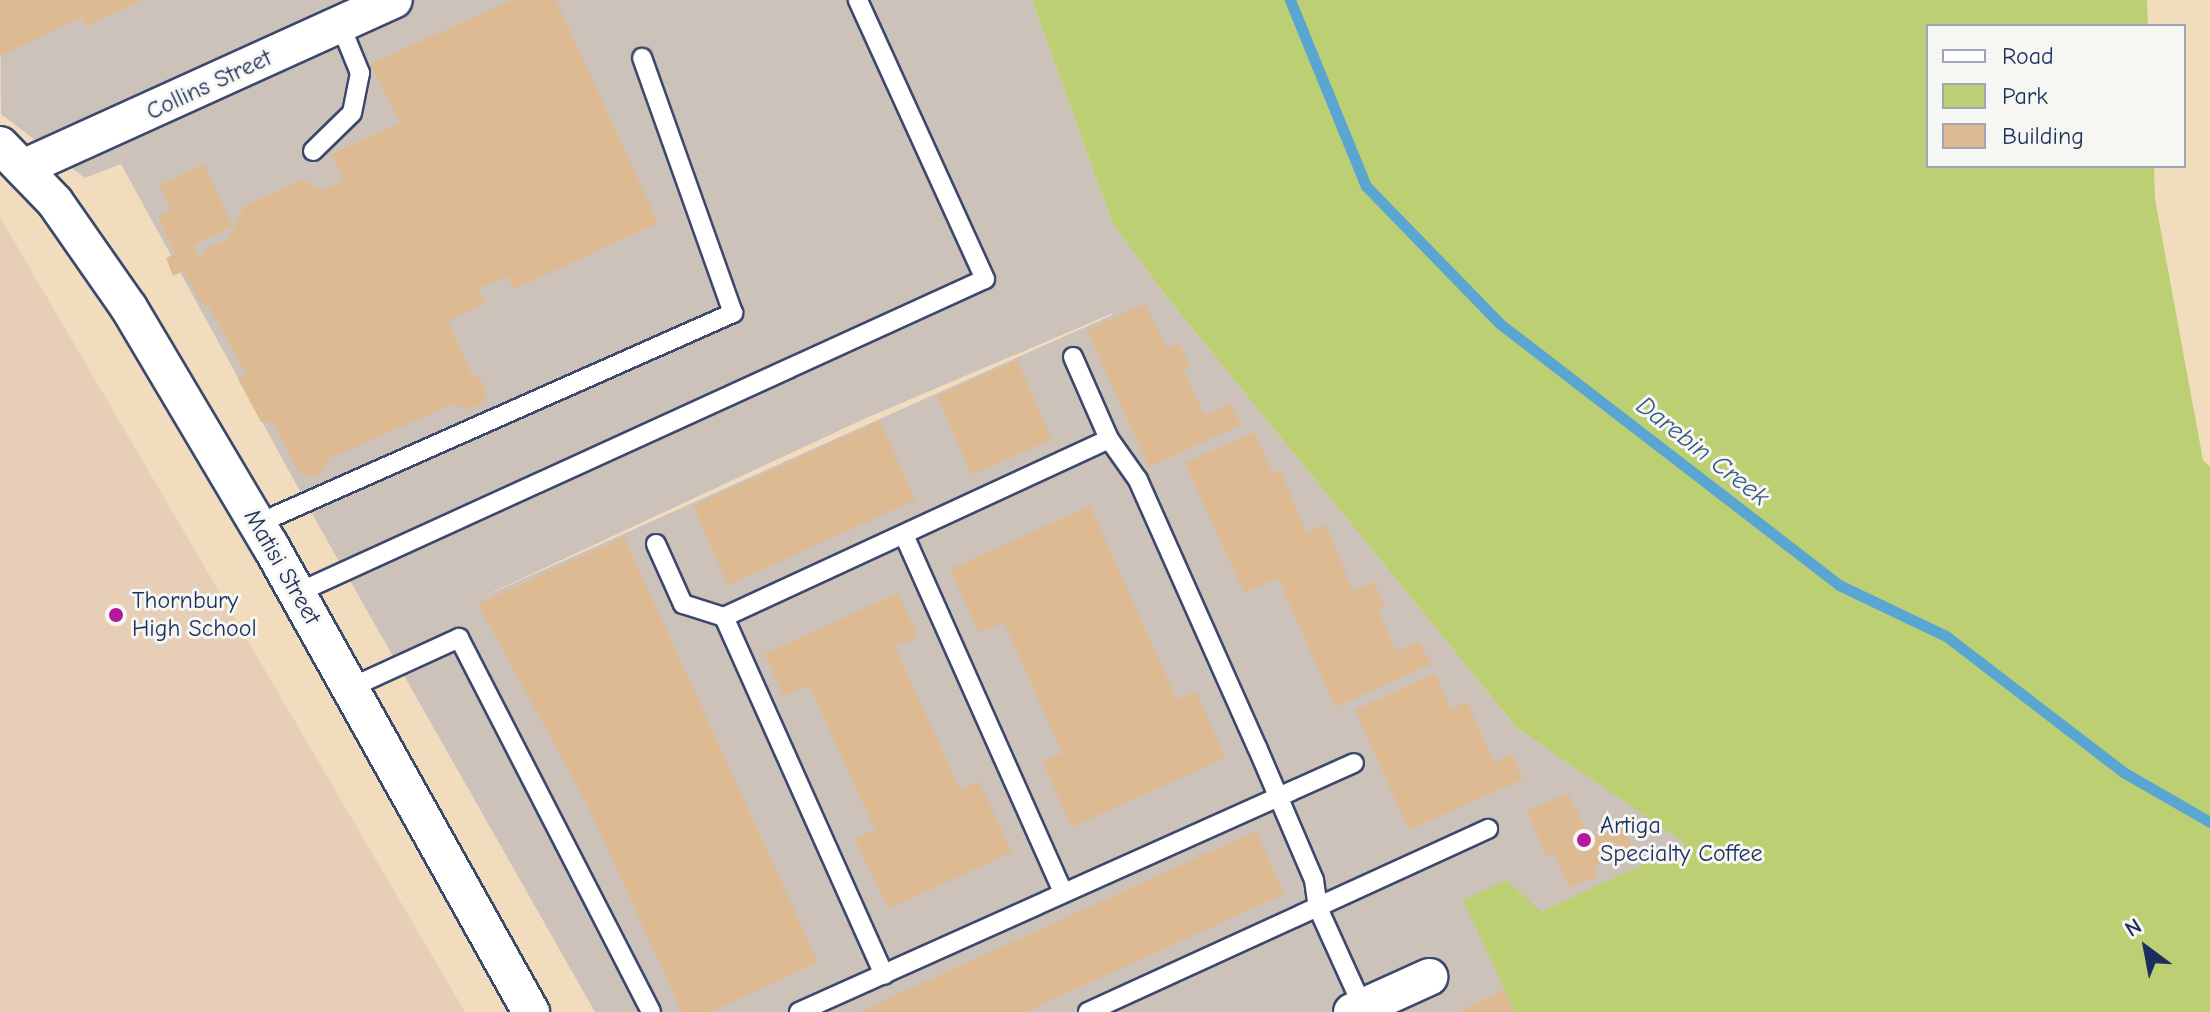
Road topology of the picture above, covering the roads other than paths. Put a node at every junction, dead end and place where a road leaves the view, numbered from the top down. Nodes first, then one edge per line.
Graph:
1 (394, 0) edge
2 (858, 0) edge
3 (340, 24) junction
4 (642, 58) dead end
5 (313, 151) dead end
6 (11, 157) edge
7 (1073, 357) dead end
8 (1109, 439) junction
9 (257, 524) junction
10 (904, 535) junction
11 (656, 544) dead end
12 (297, 593) junction
13 (724, 617) junction
14 (350, 688) junction
15 (1354, 763) dead end
16 (1277, 796) junction
17 (1488, 829) dead end
18 (1063, 892) junction
19 (1318, 908) junction
20 (884, 975) junction
21 (1429, 977) dead end
22 (1357, 1009) edge
23 (531, 1012) edge
24 (651, 1012) edge
25 (799, 1012) edge
26 (1088, 1012) edge

1 - 3 street, Collins Street
2 - 12 lane
3 - 5 lane
3 - 6 street, Collins Street
4 - 9 lane
6 - 9 street, Matisi Street
7 - 8 lane
8 - 10 lane
8 - 16 lane
9 - 12 street, Matisi Street
10 - 13 lane
10 - 18 lane
11 - 13 lane
12 - 14 street, Matisi Street
13 - 20 lane
14 - 23 street, Matisi Street
14 - 24 lane
15 - 16 lane
16 - 18 lane
16 - 19 lane
17 - 19 lane
18 - 20 lane
19 - 22 lane
19 - 26 lane
20 - 25 lane
21 - 22 street

